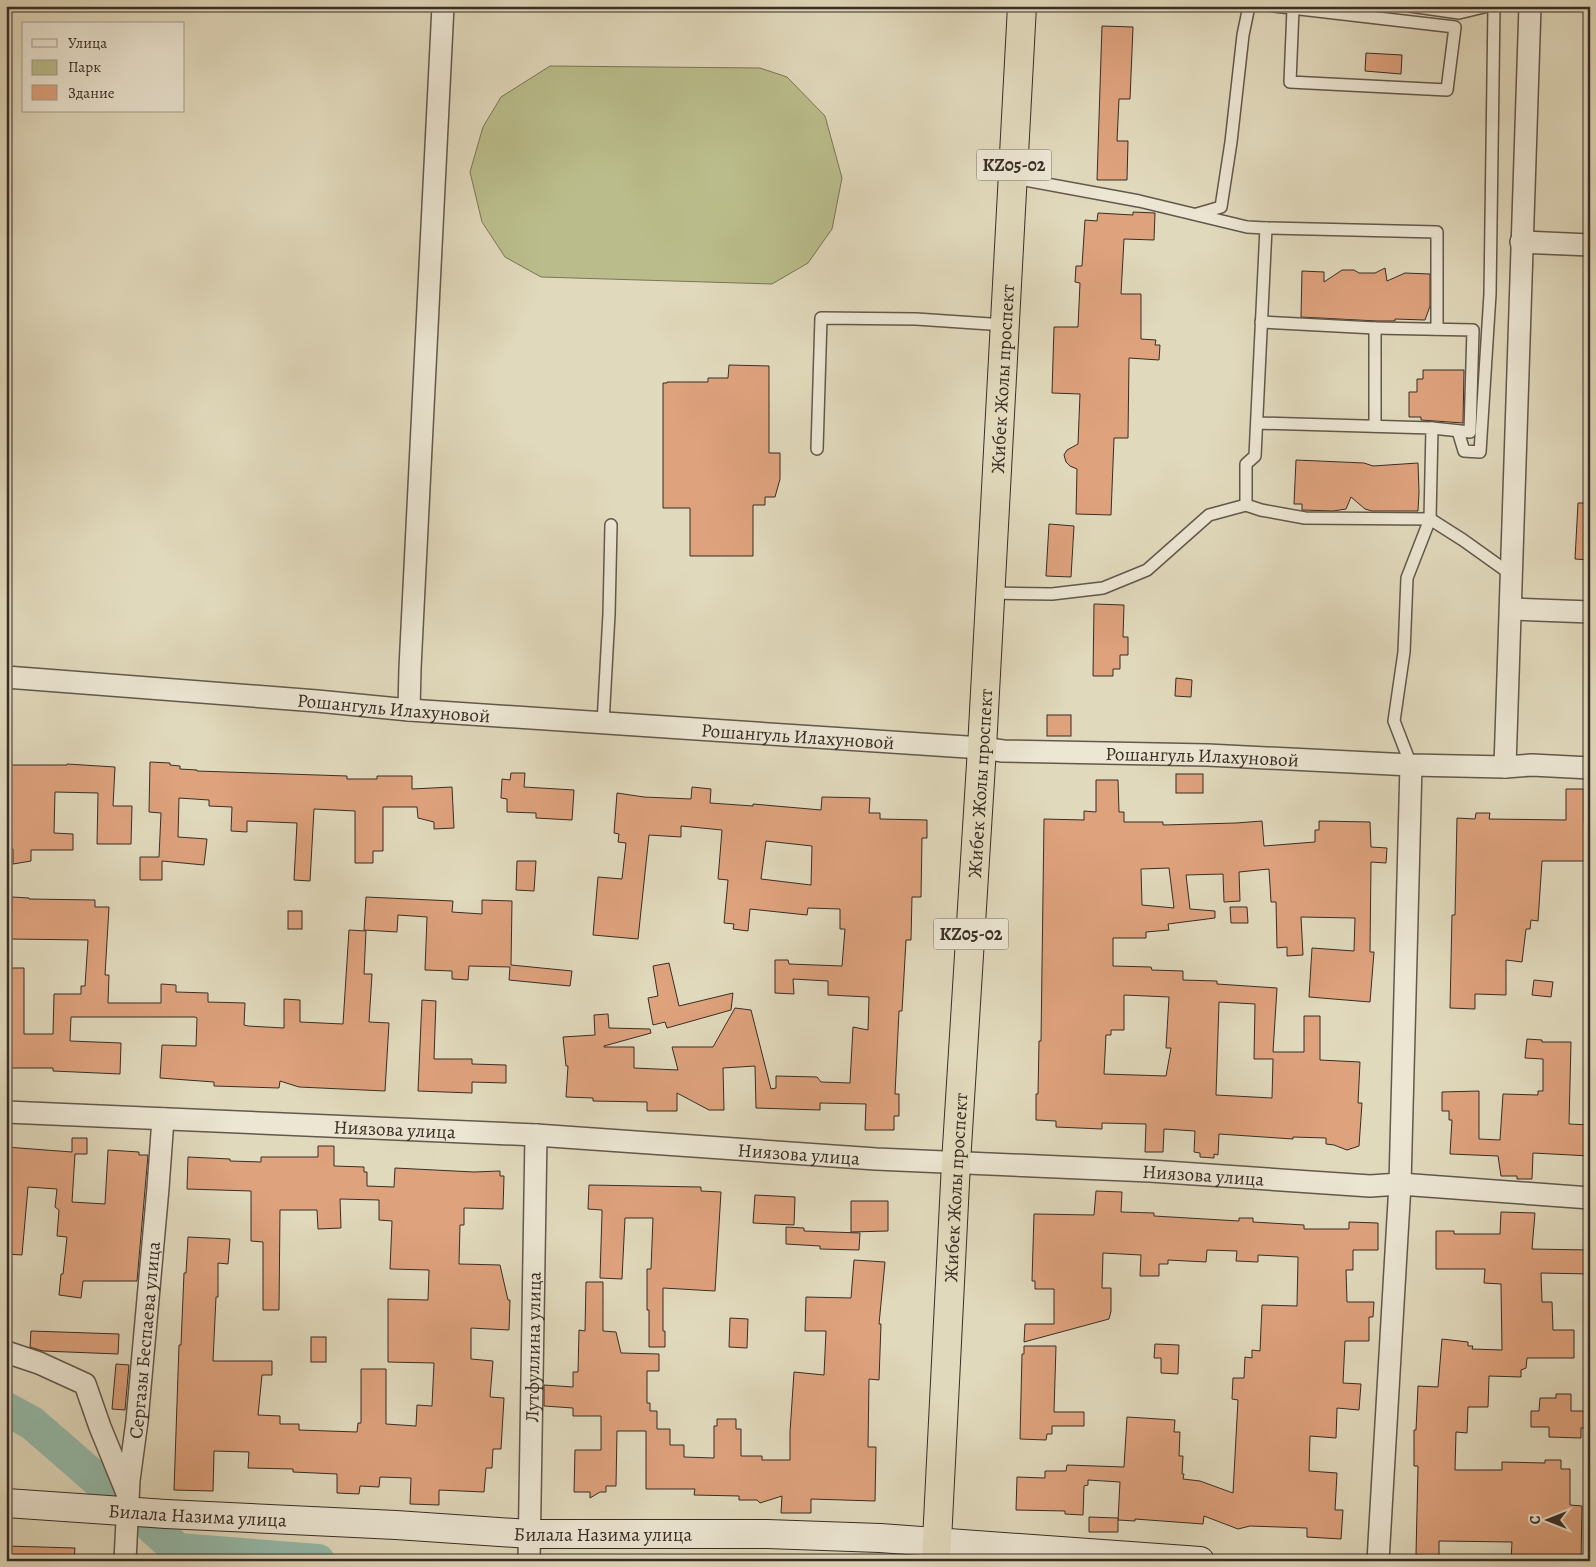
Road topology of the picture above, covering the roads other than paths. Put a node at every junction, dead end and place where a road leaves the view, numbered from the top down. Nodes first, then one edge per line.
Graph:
1 (443, 6) edge
2 (1022, 6) edge
3 (1249, 6) edge
4 (1274, 6) edge
5 (1410, 6) edge
6 (1488, 6) edge
7 (1494, 6) edge
8 (1530, 6) edge
9 (1293, 9) junction
10 (1014, 178) junction
11 (1195, 215) junction
12 (1266, 228) junction
13 (1521, 242) junction
14 (1590, 245) edge
15 (1261, 322) junction
16 (1005, 324) junction
17 (1375, 328) junction
18 (1437, 329) junction
19 (1257, 423) junction
20 (1375, 426) junction
21 (1432, 428) junction
22 (1458, 431) junction
23 (818, 449) dead end
24 (1246, 504) junction
25 (1430, 519) junction
26 (611, 525) dead end
27 (1512, 575) junction
28 (991, 593) junction
29 (1511, 609) junction
30 (1590, 612) edge
31 (6, 676) edge
32 (409, 710) junction
33 (603, 723) junction
34 (982, 748) junction
35 (1411, 765) junction
36 (1505, 767) junction
37 (1590, 768) edge
38 (6, 1112) edge
39 (163, 1118) junction
40 (536, 1135) junction
41 (956, 1163) junction
42 (1400, 1184) junction
43 (1590, 1198) edge
44 (6, 1352) edge
45 (128, 1503) junction
46 (6, 1504) edge
47 (529, 1534) junction
48 (937, 1552) edge
49 (125, 1561) edge
50 (529, 1561) edge
51 (1200, 1561) edge
52 (1378, 1561) edge

1 - 32 street
2 - 10 highway, Жибек Жолы проспект / KZ05-02
3 - 11 lane
4 - 9 lane
5 - 6 lane
7 - 22 lane
8 - 13 street
9 - 9 lane
10 - 11 lane
10 - 16 highway, Жибек Жолы проспект / KZ05-02
11 - 12 lane
12 - 15 lane
12 - 18 lane
13 - 14 street
13 - 27 street
15 - 17 lane
15 - 19 lane
16 - 23 lane
16 - 28 highway, Жибек Жолы проспект / KZ05-02
17 - 18 lane
17 - 20 lane
18 - 22 lane
19 - 20 lane
19 - 24 lane
20 - 21 lane
21 - 22 lane
21 - 25 lane
24 - 25 lane
24 - 28 lane
25 - 27 lane
25 - 35 lane
26 - 33 lane
27 - 29 street
28 - 34 highway, Жибек Жолы проспект / KZ05-02
29 - 30 street
29 - 36 street
31 - 32 street, Рошангуль Илахуновой
32 - 33 street, Рошангуль Илахуновой
33 - 34 street, Рошангуль Илахуновой
34 - 35 street, Рошангуль Илахуновой
34 - 41 highway, Жибек Жолы проспект / KZ05-02
35 - 36 street, Рошангуль Илахуновой
35 - 42 street
36 - 37 street, Рошангуль Илахуновой
38 - 39 street, Ниязова улица
39 - 40 street, Ниязова улица
39 - 45 street, Сергазы Беспаева улица
40 - 41 street, Ниязова улица
40 - 47 street, Лутфуллина улица
41 - 42 street, Ниязова улица
41 - 48 highway, Жибек Жолы проспект / KZ05-02
42 - 43 street, Ниязова улица
42 - 52 street
44 - 45 street
45 - 46 street, Билала Назима улица
45 - 47 street, Билала Назима улица
45 - 49 street, Сергазы Беспаева улица
47 - 48 street, Билала Назима улица
47 - 50 street, Лутфуллина улица
48 - 51 street, Билала Назима улица

